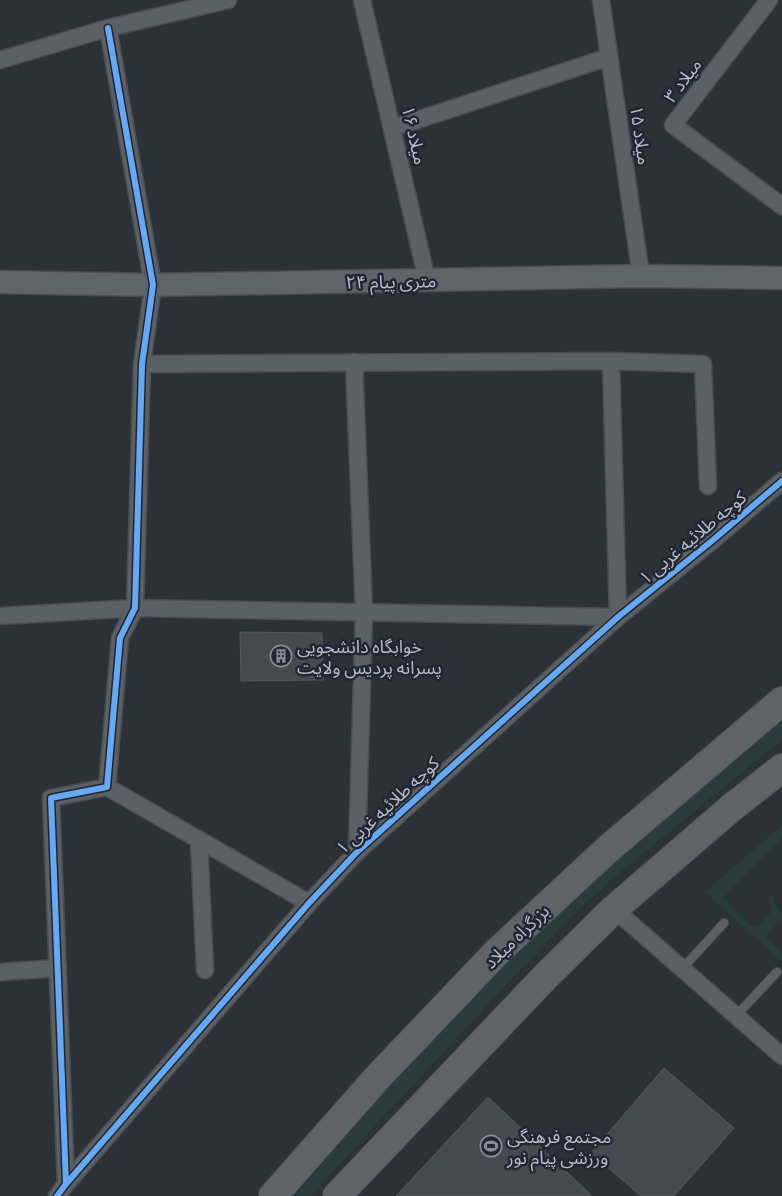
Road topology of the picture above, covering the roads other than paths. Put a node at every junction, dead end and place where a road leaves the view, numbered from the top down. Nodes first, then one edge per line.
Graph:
1 (228, 0) edge
2 (362, 0) edge
3 (601, 0) edge
4 (769, 0) edge
5 (108, 28) junction
6 (609, 58) junction
7 (0, 60) edge
8 (393, 128) junction
9 (782, 206) edge
10 (642, 276) junction
11 (782, 278) edge
12 (427, 280) junction
13 (0, 282) edge
14 (154, 285) junction
15 (611, 361) junction
16 (354, 362) junction
17 (142, 364) junction
18 (782, 481) edge
19 (708, 486) dead end
20 (135, 608) junction
21 (364, 612) junction
22 (0, 616) edge
23 (618, 617) junction
24 (782, 700) edge
25 (782, 768) edge
26 (107, 787) junction
27 (199, 841) junction
28 (357, 852) junction
29 (309, 903) junction
30 (614, 908) junction
31 (724, 924) dead end
32 (58, 968) junction
33 (682, 969) junction
34 (205, 970) dead end
35 (0, 972) edge
36 (777, 972) dead end
37 (736, 1016) junction
38 (782, 1056) edge
39 (62, 1190) edge
40 (273, 1196) edge
41 (337, 1196) edge

1 - 5 street
2 - 8 street, میلاد ۱۶
3 - 6 street, میلاد ۱۵
4 - 9 street, میلاد ۳
5 - 7 street
5 - 14 street
6 - 8 street
6 - 10 street, میلاد ۱۵
8 - 12 street, میلاد ۱۶
10 - 11 street, ۲۴ متری پیام
10 - 12 street, ۲۴ متری پیام
12 - 14 street, ۲۴ متری پیام
13 - 14 street, ۲۴ متری پیام
14 - 17 street
15 - 16 street
15 - 19 street
15 - 23 street
16 - 17 street
16 - 21 street
17 - 20 street
18 - 23 street, کوچه طلائیه غربی ۱
20 - 21 street
20 - 22 street
20 - 26 street
21 - 23 street
21 - 28 street
23 - 28 street, کوچه طلائیه غربی ۱
24 - 40 highway, بزرگراه میلاد
25 - 30 highway
26 - 27 street
26 - 32 street
27 - 29 street
27 - 34 street
28 - 29 street, کوچه طلائیه غربی ۱
29 - 39 street, کوچه طلائیه غربی ۱
30 - 33 street
30 - 41 highway
31 - 33 lane
32 - 35 street
32 - 39 street
33 - 37 street
36 - 37 lane
37 - 38 street

